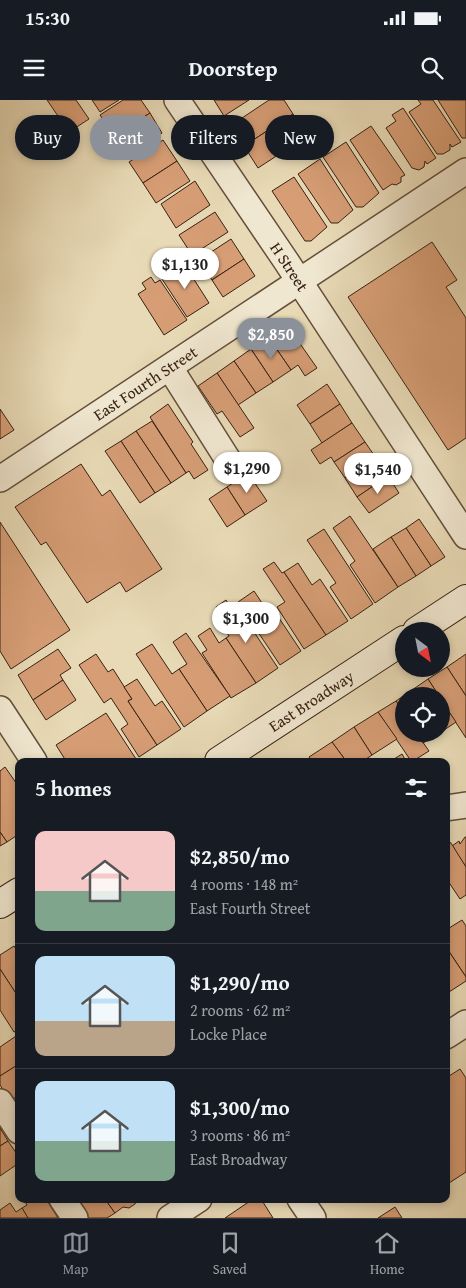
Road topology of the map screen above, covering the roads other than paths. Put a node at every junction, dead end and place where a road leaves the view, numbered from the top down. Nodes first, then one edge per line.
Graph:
1 (177, 100) edge
2 (466, 171) edge
3 (299, 281) junction
4 (170, 368) junction
5 (230, 463) dead end
6 (0, 479) edge
7 (466, 536) edge
8 (466, 599) edge
9 (431, 622) edge
10 (395, 646) edge
11 (0, 709) edge
12 (32, 758) edge
13 (224, 758) edge
14 (466, 805) edge
15 (450, 807) edge
16 (15, 895) edge
17 (0, 904) edge
18 (466, 1023) edge
19 (450, 1033) edge
20 (0, 1102) edge
21 (15, 1125) edge
22 (65, 1203) edge
23 (193, 1203) edge
24 (303, 1203) edge
25 (75, 1218) edge
26 (170, 1218) edge
27 (313, 1218) edge

1 - 3 street, H Street
2 - 3 street, East Fourth Street
3 - 4 street, East Fourth Street
3 - 7 street, H Street
4 - 5 street
4 - 6 street, East Fourth Street
8 - 9 main road
10 - 13 main road, East Broadway
11 - 12 street
14 - 15 street
16 - 17 main road
18 - 19 street
20 - 21 street
22 - 25 street
23 - 26 street
24 - 27 street

